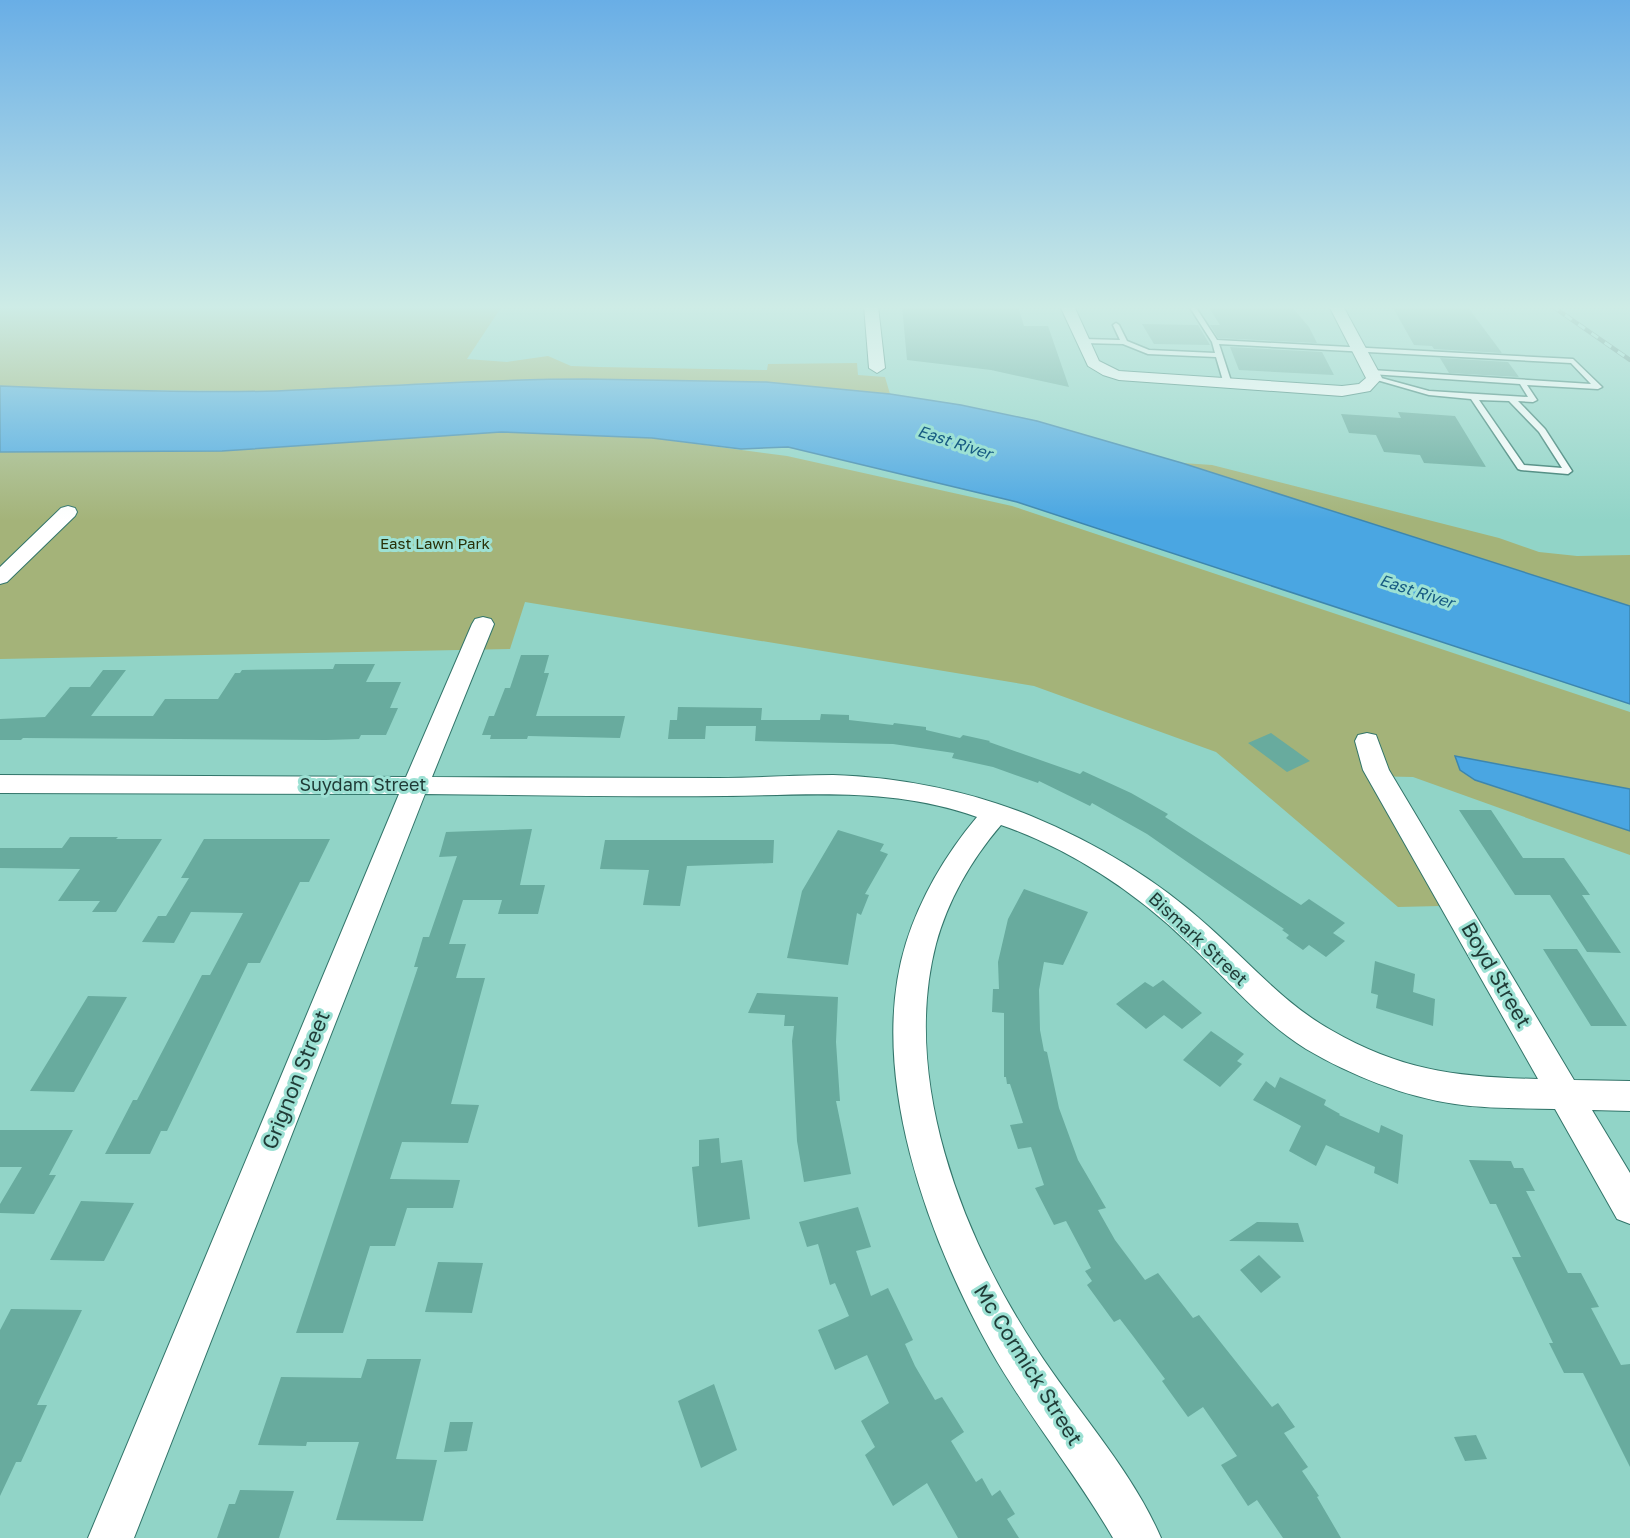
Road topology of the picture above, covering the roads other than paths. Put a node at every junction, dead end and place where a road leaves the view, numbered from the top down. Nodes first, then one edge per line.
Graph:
1 (1136, 378) edge
2 (1226, 378) edge
3 (1589, 378) edge
4 (1370, 380) junction
5 (1522, 382) junction
6 (1228, 384) junction
7 (1473, 397) junction
8 (1511, 399) junction
9 (68, 512) dead end
10 (0, 578) edge
11 (483, 624) dead end
12 (1367, 741) dead end
13 (0, 784) edge
14 (415, 786) junction
15 (726, 787) joint
16 (996, 813) junction
17 (1565, 1095) junction
18 (1630, 1096) edge
19 (1630, 1207) edge
20 (111, 1538) edge
21 (1138, 1538) edge

1 - 6 street
2 - 6 lane
3 - 5 lane
4 - 5 lane
4 - 6 street
4 - 7 lane
5 - 8 lane
7 - 8 lane
7 - 8 lane
9 - 10 street
11 - 14 street, Grignon Street
12 - 17 street, Boyd Street
13 - 14 street, Suydam Street
14 - 15 street, Suydam Street
14 - 20 street, Grignon Street
15 - 16 street, Bismark Street
16 - 17 street, Bismark Street
16 - 21 street, Mc Cormick Street
17 - 18 street, Bismark Street
17 - 19 street, Boyd Street

